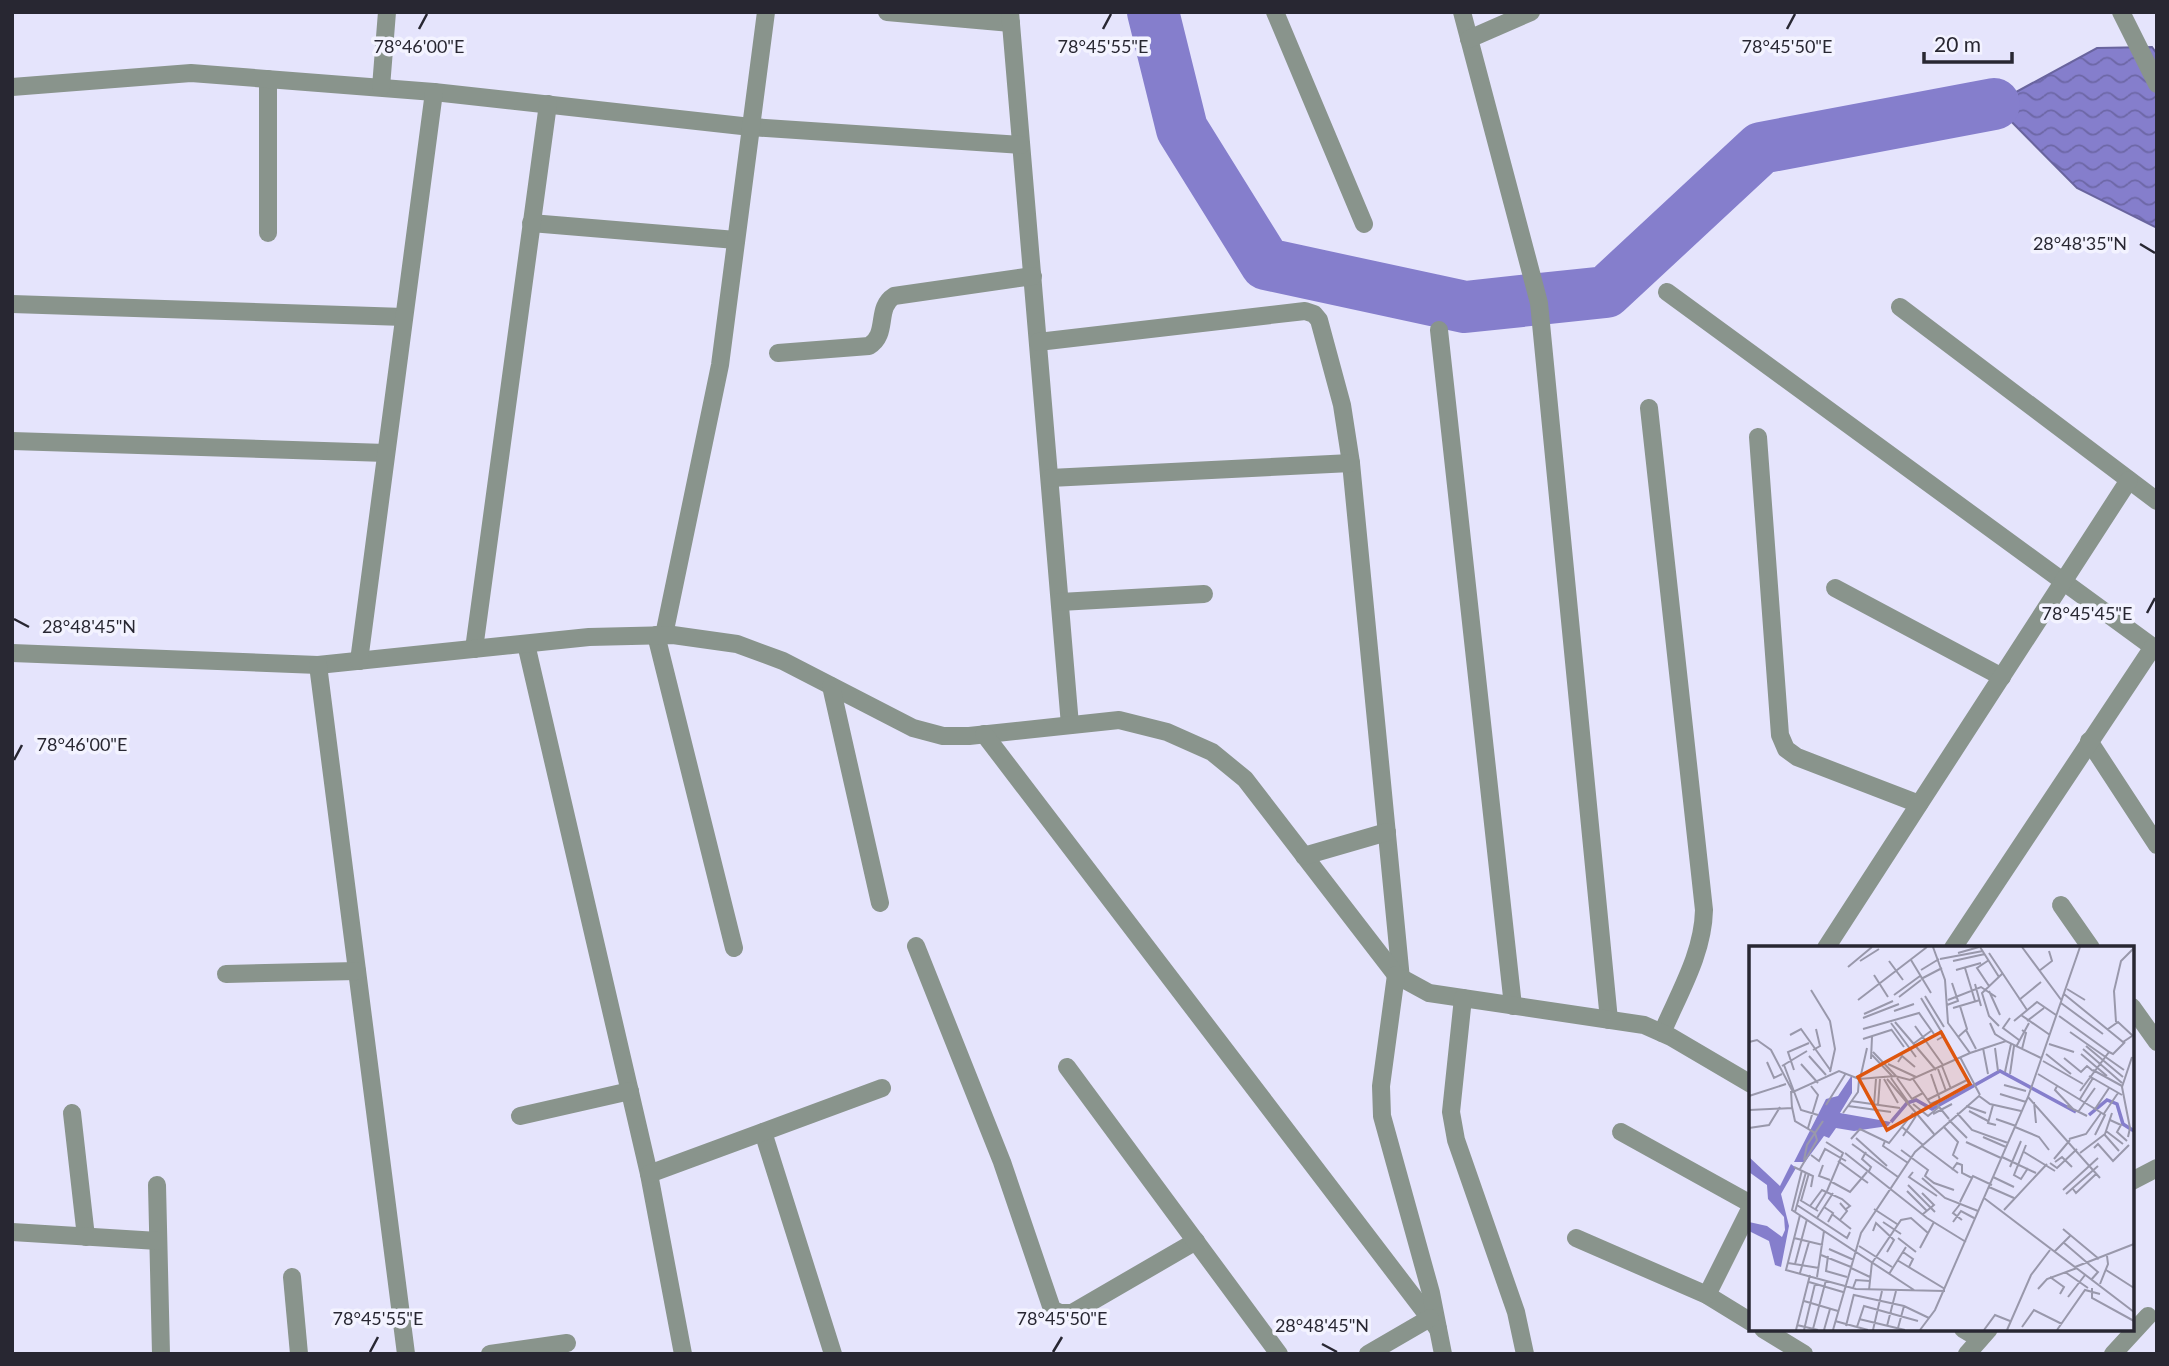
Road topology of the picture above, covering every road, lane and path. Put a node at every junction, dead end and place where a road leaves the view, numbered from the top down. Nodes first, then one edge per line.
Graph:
1 (387, 12) edge
2 (766, 12) edge
3 (887, 12) edge
4 (1275, 12) edge
5 (1462, 12) edge
6 (1531, 12) edge
7 (2121, 12) edge
8 (1011, 18) edge
9 (1469, 39) junction
10 (268, 79) junction
11 (2157, 84) edge
12 (12, 87) edge
13 (381, 88) junction
14 (433, 92) junction
15 (548, 104) junction
16 (751, 127) junction
17 (1021, 145) junction
18 (531, 223) junction
19 (1364, 224) dead end
20 (268, 233) dead end
21 (736, 240) junction
22 (1033, 276) junction
23 (1667, 292) dead end
24 (12, 304) edge
25 (1900, 307) dead end
26 (404, 317) junction
27 (1439, 330) dead end
28 (1038, 342) junction
29 (778, 353) dead end
30 (1649, 408) dead end
31 (1758, 437) dead end
32 (12, 441) edge
33 (386, 453) junction
34 (1351, 463) junction
35 (1049, 478) junction
36 (2129, 480) junction
37 (2157, 501) edge
38 (2063, 582) junction
39 (1835, 588) dead end
40 (1205, 594) dead end
41 (1060, 602) junction
42 (660, 635) junction
43 (526, 644) junction
44 (474, 649) junction
45 (2155, 649) edge
46 (12, 653) edge
47 (359, 661) junction
48 (318, 665) junction
49 (2002, 677) junction
50 (831, 686) junction
51 (1070, 725) junction
52 (984, 734) junction
53 (2089, 741) junction
54 (1919, 804) junction
55 (1387, 832) junction
56 (2157, 845) edge
57 (1304, 856) junction
58 (880, 903) dead end
59 (2061, 905) dead end
60 (916, 946) dead end
61 (1827, 946) edge
62 (1954, 946) edge
63 (2090, 946) edge
64 (734, 948) dead end
65 (357, 971) junction
66 (226, 974) dead end
67 (1398, 977) junction
68 (1464, 998) junction
69 (1513, 1006) junction
70 (2134, 1010) edge
71 (1609, 1020) junction
72 (1662, 1033) junction
73 (2157, 1042) edge
74 (1067, 1067) dead end
75 (1748, 1075) edge
76 (882, 1088) dead end
77 (630, 1091) junction
78 (72, 1113) dead end
79 (520, 1116) dead end
80 (763, 1132) junction
81 (1621, 1132) dead end
82 (2157, 1168) edge
83 (649, 1174) junction
84 (2134, 1180) edge
85 (157, 1185) dead end
86 (1749, 1204) edge
87 (1749, 1209) edge
88 (12, 1232) edge
89 (86, 1237) junction
90 (1576, 1237) dead end
91 (158, 1241) junction
92 (1196, 1241) junction
93 (292, 1277) dead end
94 (1707, 1295) junction
95 (2146, 1314) edge
96 (1749, 1321) edge
97 (1434, 1323) junction
98 (2134, 1329) edge
99 (1766, 1331) edge
100 (2132, 1331) edge
101 (1985, 1334) edge
102 (567, 1343) dead end
103 (161, 1354) edge
104 (299, 1354) edge
105 (406, 1354) edge
106 (490, 1354) edge
107 (683, 1354) edge
108 (833, 1354) edge
109 (1279, 1354) edge
110 (1368, 1354) edge
111 (1443, 1354) edge
112 (1525, 1354) edge
113 (1804, 1354) edge
114 (1967, 1354) edge
115 (2113, 1354) edge

1 - 13 street
2 - 16 street
3 - 8 street
4 - 19 street
5 - 9 street
6 - 9 street
7 - 11 street
8 - 17 street
9 - 71 street
10 - 12 street
10 - 13 street
10 - 20 street
13 - 14 street
14 - 15 street
14 - 26 street
15 - 16 street
15 - 18 street
16 - 17 street
16 - 21 street
17 - 22 street
18 - 21 street
18 - 44 street
21 - 42 street
22 - 28 street
22 - 29 street
23 - 38 street
24 - 26 street
25 - 36 street
26 - 33 street
27 - 69 street
28 - 34 street
28 - 35 street
30 - 72 street
31 - 54 street
32 - 33 street
33 - 47 street
34 - 35 street
34 - 55 street
35 - 41 street
36 - 37 street
36 - 38 street
38 - 45 street
38 - 49 street
39 - 49 street
40 - 41 street
41 - 51 street
42 - 43 street
42 - 50 street
42 - 64 street
43 - 44 street
43 - 77 street
44 - 47 street
45 - 53 street
46 - 48 street
47 - 48 street
48 - 65 street
49 - 54 street
50 - 52 street
50 - 58 street
51 - 52 street
51 - 57 street
52 - 97 street
53 - 56 street
53 - 62 street
54 - 61 street
55 - 57 street
55 - 67 street
57 - 67 street
59 - 63 street
60 - 92 street
65 - 66 street
65 - 105 street
67 - 68 street
67 - 97 street
68 - 69 street
68 - 112 street
69 - 71 street
70 - 73 street
71 - 72 street
72 - 75 street
74 - 92 street
76 - 80 street
77 - 79 street
77 - 83 street
78 - 89 street
80 - 83 street
80 - 108 street
81 - 86 street
82 - 84 street
83 - 107 street
85 - 91 street
87 - 94 street
88 - 89 street
89 - 91 street
90 - 94 street
91 - 103 street
92 - 109 street
93 - 104 street
94 - 96 street
95 - 98 street
97 - 110 street
97 - 111 street
99 - 113 street
100 - 115 street
101 - 114 street
102 - 106 street

